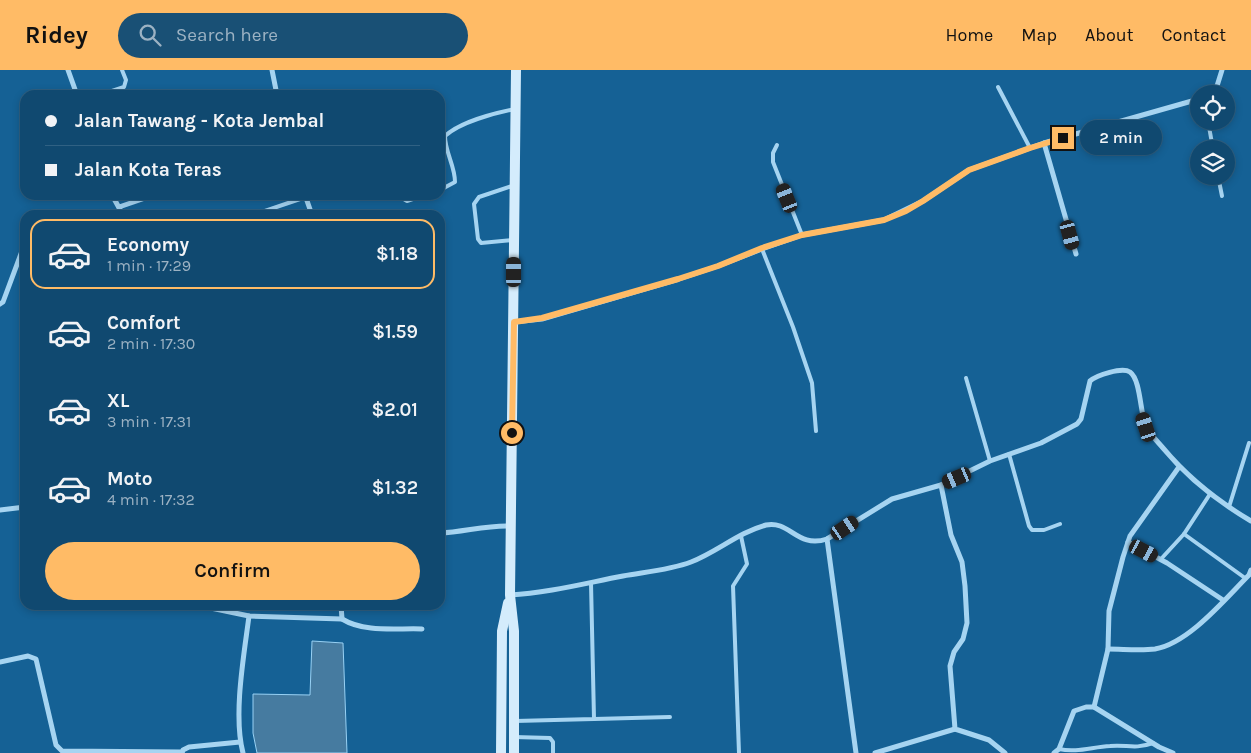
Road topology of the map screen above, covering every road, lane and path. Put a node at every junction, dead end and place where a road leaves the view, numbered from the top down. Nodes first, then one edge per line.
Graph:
1 (68, 70) edge
2 (122, 70) edge
3 (272, 70) edge
4 (516, 70) edge
5 (1222, 70) edge
6 (1217, 85) edge
7 (998, 87) dead end
8 (75, 90) edge
9 (115, 90) edge
10 (277, 90) edge
11 (1190, 102) edge
12 (515, 109) junction
13 (445, 136) edge
14 (1044, 143) junction
15 (445, 144) edge
16 (777, 145) dead end
17 (1030, 148) junction
18 (514, 185) junction
19 (1220, 185) edge
20 (445, 187) edge
21 (1222, 196) dead end
22 (115, 200) edge
23 (139, 200) edge
24 (295, 200) edge
25 (119, 207) junction
26 (121, 210) edge
27 (267, 210) edge
28 (802, 235) junction
29 (514, 240) junction
30 (762, 248) junction
31 (1076, 254) dead end
32 (20, 257) edge
33 (0, 304) edge
34 (514, 322) junction
35 (966, 378) dead end
36 (816, 431) dead end
37 (1249, 443) dead end
38 (1009, 454) junction
39 (990, 461) junction
40 (1179, 467) junction
41 (941, 484) junction
42 (1210, 494) junction
43 (20, 508) edge
44 (1228, 508) junction
45 (0, 510) edge
46 (1251, 521) edge
47 (1060, 524) dead end
48 (511, 526) junction
49 (445, 533) edge
50 (1184, 534) junction
51 (741, 536) junction
52 (826, 539) junction
53 (1128, 542) junction
54 (1161, 559) junction
55 (1251, 570) edge
56 (1245, 578) junction
57 (591, 582) junction
58 (510, 595) junction
59 (1223, 600) junction
60 (220, 610) edge
61 (341, 610) edge
62 (249, 616) junction
63 (342, 619) junction
64 (422, 629) dead end
65 (1108, 649) junction
66 (0, 662) edge
67 (1094, 707) junction
68 (670, 717) dead end
69 (594, 719) junction
70 (514, 720) junction
71 (955, 729) junction
72 (514, 737) junction
73 (240, 742) junction
74 (1153, 743) junction
75 (1059, 749) junction
76 (59, 751) edge
77 (182, 753) edge
78 (243, 753) edge
79 (501, 753) edge
80 (514, 753) edge
81 (553, 753) edge
82 (739, 753) edge
83 (856, 753) edge
84 (875, 753) edge
85 (1005, 753) edge
86 (1054, 753) edge
87 (1173, 753) edge

1 - 8 street
2 - 9 lane
3 - 10 street
4 - 12 main road
5 - 6 street
7 - 17 lane
11 - 14 street
12 - 13 lane
12 - 18 main road
14 - 17 street
14 - 31 street
15 - 20 lane
16 - 28 lane
17 - 28 street
18 - 29 main road
18 - 29 lane
19 - 21 lane
22 - 25 street
23 - 25 street
24 - 27 lane
25 - 26 street
28 - 30 street
29 - 34 main road
30 - 34 street
30 - 36 lane
32 - 33 street
34 - 48 main road
35 - 39 lane
37 - 44 lane
38 - 39 street
38 - 40 street
38 - 47 lane
39 - 41 street
40 - 42 street
40 - 53 street
41 - 52 street
41 - 71 street
42 - 44 street
42 - 50 lane
43 - 45 street
44 - 46 street
48 - 49 street
48 - 58 main road
50 - 54 lane
50 - 56 lane
51 - 52 street
51 - 57 street
51 - 82 lane
52 - 83 street
53 - 54 street
53 - 65 street
54 - 59 street
55 - 56 street
56 - 59 street
57 - 58 street
57 - 69 lane
58 - 70 main road
58 - 79 main road
59 - 65 street
60 - 62 street
61 - 63 street
62 - 63 street
62 - 73 street
63 - 64 street
65 - 67 street
66 - 76 street
67 - 74 street
67 - 75 street
68 - 69 lane
69 - 70 lane
70 - 72 main road
71 - 84 street
71 - 85 street
72 - 80 main road
72 - 81 lane
73 - 77 street
73 - 78 street
74 - 75 lane
74 - 87 street
75 - 86 street
76 - 77 street

